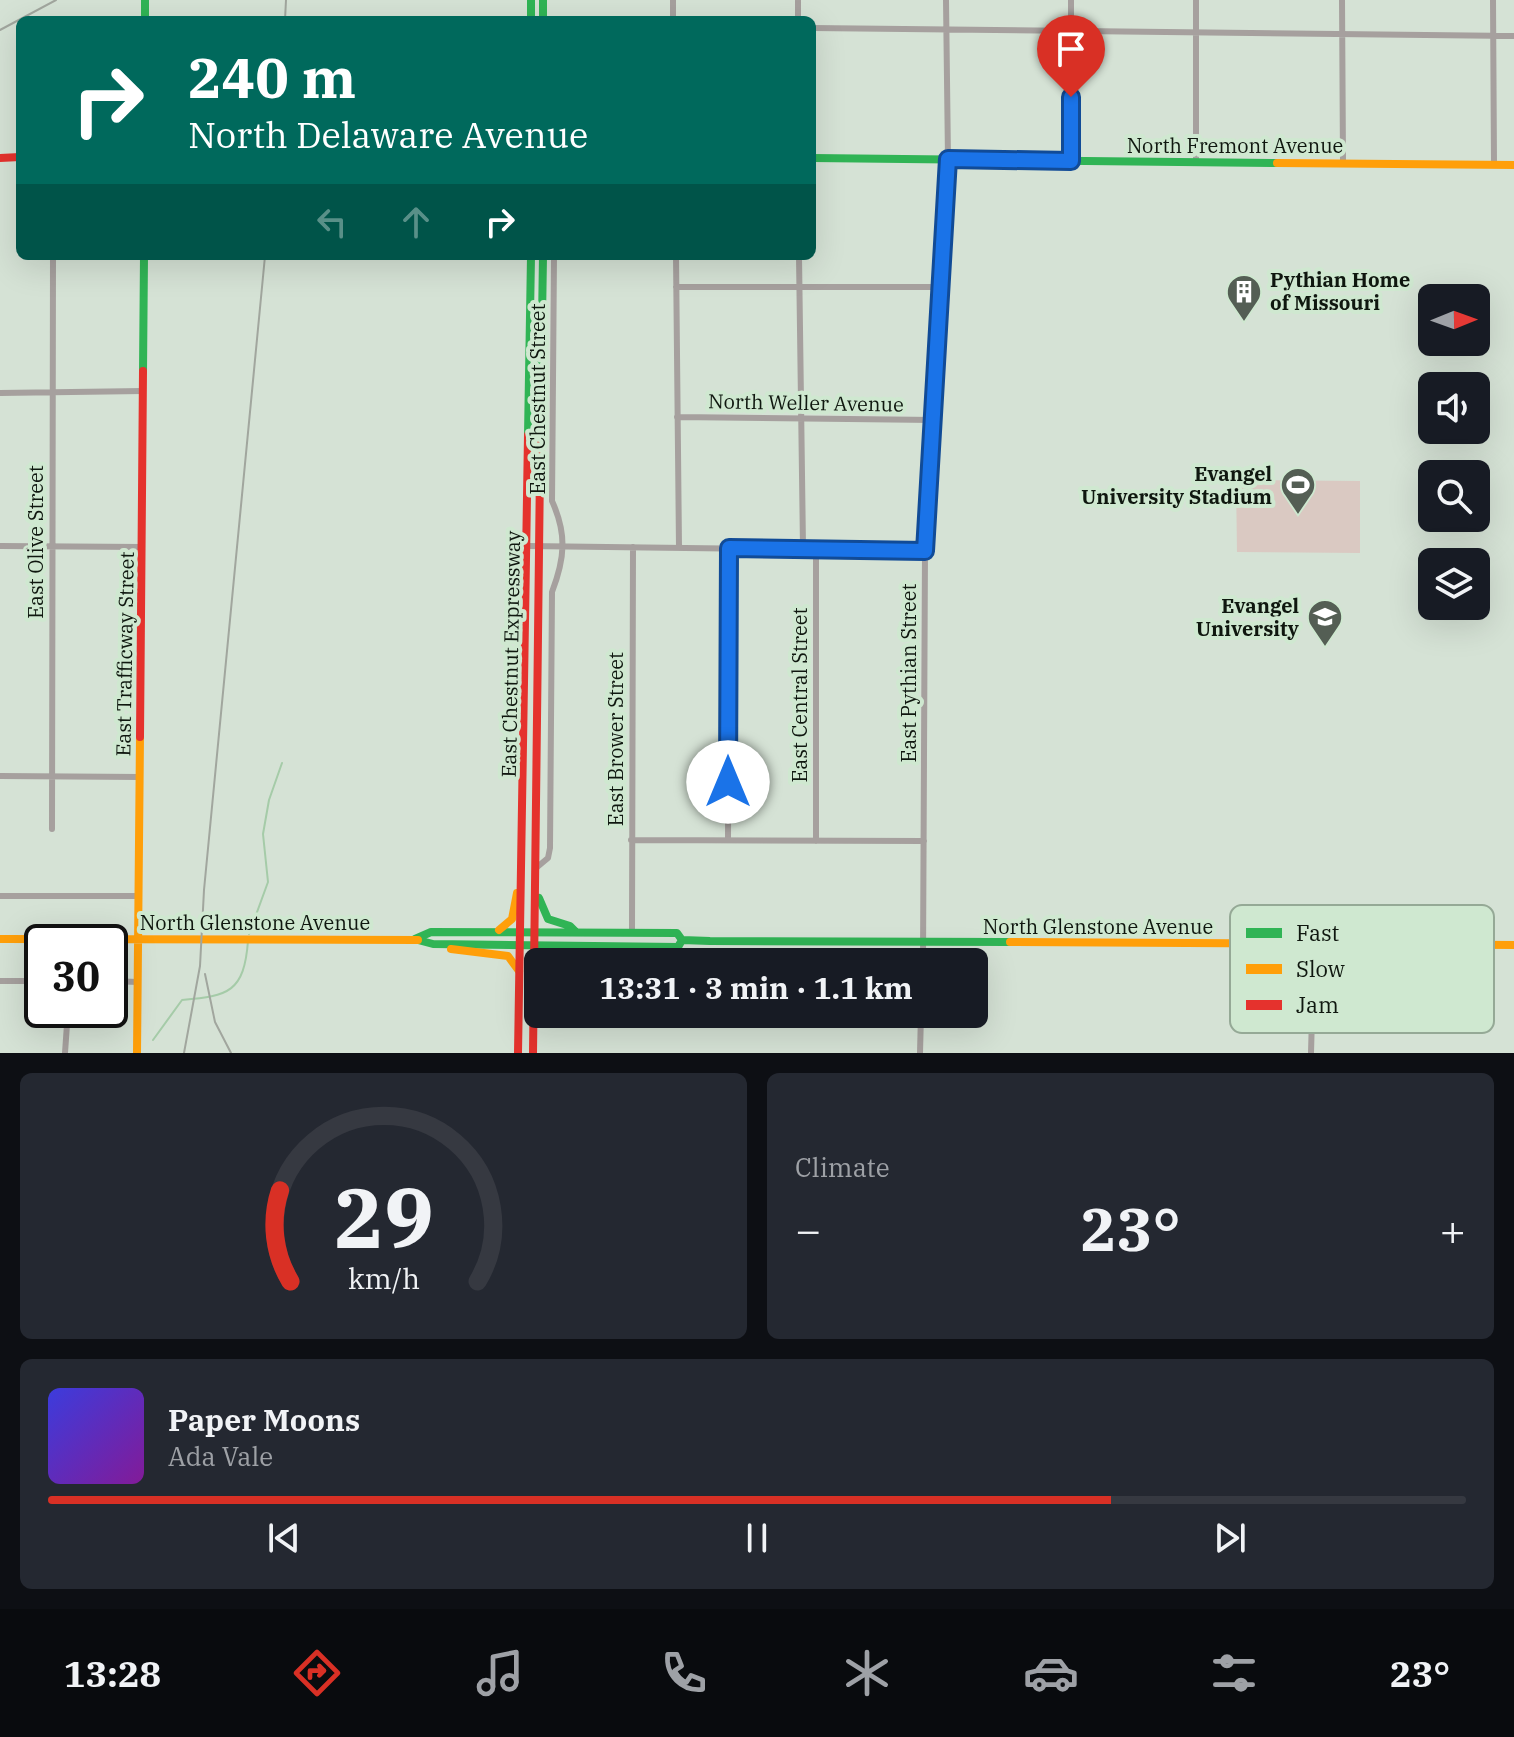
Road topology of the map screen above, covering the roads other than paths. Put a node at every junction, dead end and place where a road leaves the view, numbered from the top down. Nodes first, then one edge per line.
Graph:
1 (946, 0) edge
2 (1071, 0) edge
3 (1196, 0) edge
4 (1342, 0) edge
5 (1493, 0) edge
6 (816, 28) edge
7 (947, 31) junction
8 (1071, 31) junction
9 (1196, 33) junction
10 (1342, 35) junction
11 (1493, 36) junction
12 (1514, 36) edge
13 (816, 158) edge
14 (948, 159) junction
15 (1071, 161) junction
16 (1196, 163) junction
17 (1343, 163) junction
18 (1494, 164) junction
19 (1514, 165) edge
20 (53, 260) edge
21 (144, 260) edge
22 (531, 260) edge
23 (543, 260) edge
24 (554, 260) edge
25 (676, 260) edge
26 (799, 260) edge
27 (676, 287) junction
28 (941, 287) junction
29 (799, 288) junction
30 (143, 391) junction
31 (52, 392) junction
32 (0, 393) edge
33 (677, 417) junction
34 (800, 420) junction
35 (934, 420) junction
36 (0, 546) edge
37 (528, 546) junction
38 (540, 546) junction
39 (564, 546) junction
40 (52, 547) junction
41 (142, 547) junction
42 (633, 547) junction
43 (679, 547) junction
44 (803, 547) junction
45 (729, 548) junction
46 (816, 549) junction
47 (925, 551) junction
48 (0, 776) edge
49 (52, 776) junction
50 (140, 777) junction
51 (525, 790) junction
52 (52, 829) dead end
53 (631, 840) junction
54 (728, 840) junction
55 (816, 841) junction
56 (924, 841) junction
57 (536, 868) junction
58 (536, 882) junction
59 (0, 896) edge
60 (139, 896) junction
61 (490, 932) junction
62 (522, 932) junction
63 (536, 932) junction
64 (576, 932) junction
65 (632, 932) junction
66 (0, 939) edge
67 (415, 939) junction
68 (682, 940) junction
69 (923, 942) junction
70 (433, 944) junction
71 (1230, 944) edge
72 (522, 945) junction
73 (535, 946) junction
74 (568, 946) junction
75 (563, 948) edge
76 (923, 948) edge
77 (521, 978) junction
78 (0, 981) edge
79 (24, 981) edge
80 (128, 982) edge
81 (138, 982) junction
82 (67, 1028) edge
83 (538, 1028) edge
84 (921, 1028) edge
85 (1312, 1033) edge
86 (65, 1053) edge
87 (137, 1053) edge
88 (518, 1053) edge
89 (535, 1053) edge
90 (920, 1053) edge
91 (1311, 1053) edge

1 - 7 street, East Pythian Street
2 - 8 street
3 - 9 street
4 - 10 street
5 - 11 street
6 - 7 street
7 - 8 street
7 - 14 street, East Pythian Street
8 - 9 street
8 - 15 street
9 - 10 street
9 - 16 street
10 - 11 street
10 - 17 street
11 - 12 street
11 - 18 street
13 - 14 main road, North Fremont Avenue
14 - 15 main road, North Fremont Avenue
14 - 28 street, East Pythian Street
15 - 16 main road, North Fremont Avenue
16 - 17 main road, North Fremont Avenue
17 - 18 main road, North Fremont Avenue
18 - 19 main road, North Fremont Avenue
20 - 31 street, East Olive Street
21 - 30 main road, East Trafficway Street
22 - 37 main road, East Chestnut Expressway
23 - 38 main road, East Chestnut Expressway
24 - 39 street, East Chestnut Street
25 - 27 street
26 - 29 street
27 - 29 street
27 - 33 street
28 - 29 street
28 - 35 street, East Pythian Street
29 - 34 street
30 - 31 street
30 - 41 main road, East Trafficway Street
31 - 32 street
31 - 40 street, East Olive Street
33 - 34 street, North Weller Avenue
33 - 43 street
34 - 35 street, North Weller Avenue
34 - 44 street
35 - 47 street, East Pythian Street
36 - 40 street
37 - 38 street
37 - 51 main road, East Chestnut Expressway
38 - 39 street
38 - 57 main road, East Chestnut Expressway
39 - 42 street
39 - 57 street, East Chestnut Street
40 - 41 street
40 - 49 street, East Olive Street
41 - 50 main road, East Trafficway Street
42 - 43 street
42 - 53 street, East Brower Street
43 - 45 street
44 - 45 street
44 - 46 street
45 - 54 street
46 - 47 street
46 - 55 street, East Central Street
47 - 56 street, East Pythian Street
48 - 49 street
49 - 50 street
49 - 52 street, East Olive Street
50 - 60 main road, East Trafficway Street
51 - 61 main road
51 - 62 main road, East Chestnut Expressway
53 - 54 street
53 - 65 street, East Brower Street
54 - 55 street
55 - 56 street
56 - 69 street, East Pythian Street
57 - 58 main road, East Chestnut Expressway
58 - 63 main road, East Chestnut Expressway
58 - 64 main road
59 - 60 street
60 - 81 main road, East Trafficway Street
61 - 62 main road, North Glenstone Avenue
61 - 67 main road, North Glenstone Avenue
62 - 63 main road, North Glenstone Avenue
62 - 72 main road, East Chestnut Expressway
63 - 64 main road, North Glenstone Avenue
63 - 73 main road, East Chestnut Expressway
64 - 65 main road, North Glenstone Avenue
65 - 68 main road, North Glenstone Avenue
66 - 67 main road, North Glenstone Avenue
67 - 70 main road, North Glenstone Avenue
68 - 69 main road, North Glenstone Avenue
68 - 74 main road, North Glenstone Avenue
69 - 71 main road, North Glenstone Avenue
69 - 76 street, East Pythian Street
70 - 72 main road, North Glenstone Avenue
70 - 77 main road
72 - 73 main road, North Glenstone Avenue
72 - 77 main road, East Chestnut Expressway
73 - 74 main road, North Glenstone Avenue
73 - 89 main road, East Chestnut Expressway
74 - 75 main road
77 - 88 main road, East Chestnut Expressway
78 - 79 street
80 - 81 street
81 - 87 main road, East Trafficway Street
82 - 86 street
83 - 89 main road
84 - 90 street
85 - 91 street

